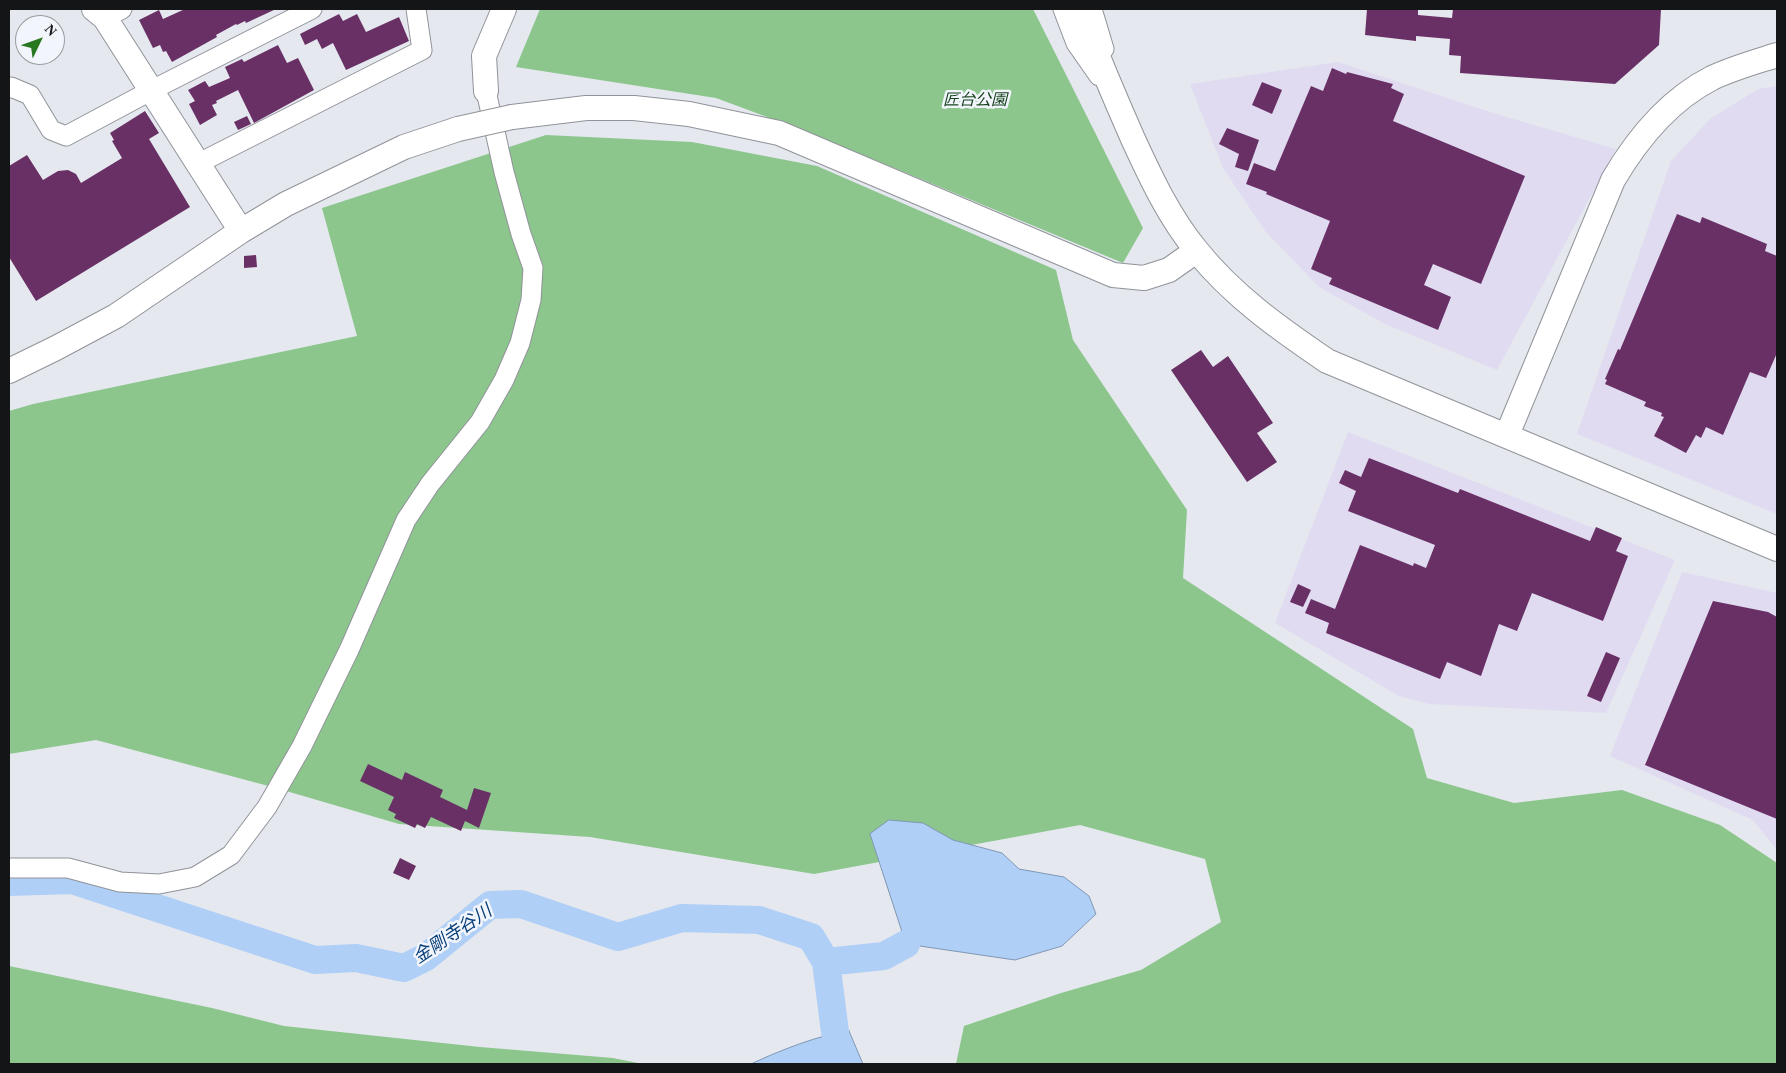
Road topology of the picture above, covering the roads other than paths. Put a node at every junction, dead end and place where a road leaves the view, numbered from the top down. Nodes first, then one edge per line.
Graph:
1 (312, 9) edge
2 (416, 9) edge
3 (504, 9) edge
4 (1063, 9) edge
5 (1079, 9) edge
6 (1092, 9) edge
7 (107, 12) edge
8 (1777, 56) edge
9 (9, 88) edge
10 (152, 90) junction
11 (486, 91) joint
12 (1118, 104) junction
13 (197, 164) junction
14 (241, 231) junction
15 (1196, 251) junction
16 (9, 371) edge
17 (1508, 435) junction
18 (1777, 549) edge
19 (9, 868) edge

1 - 10 street
2 - 13 street
3 - 11 street
4 - 12 street
5 - 12 street
6 - 12 street
7 - 10 street
8 - 17 street
9 - 10 street
10 - 13 street
11 - 19 street
12 - 15 street
13 - 14 street
14 - 15 street, bridge
14 - 16 street
15 - 17 street
17 - 18 street

